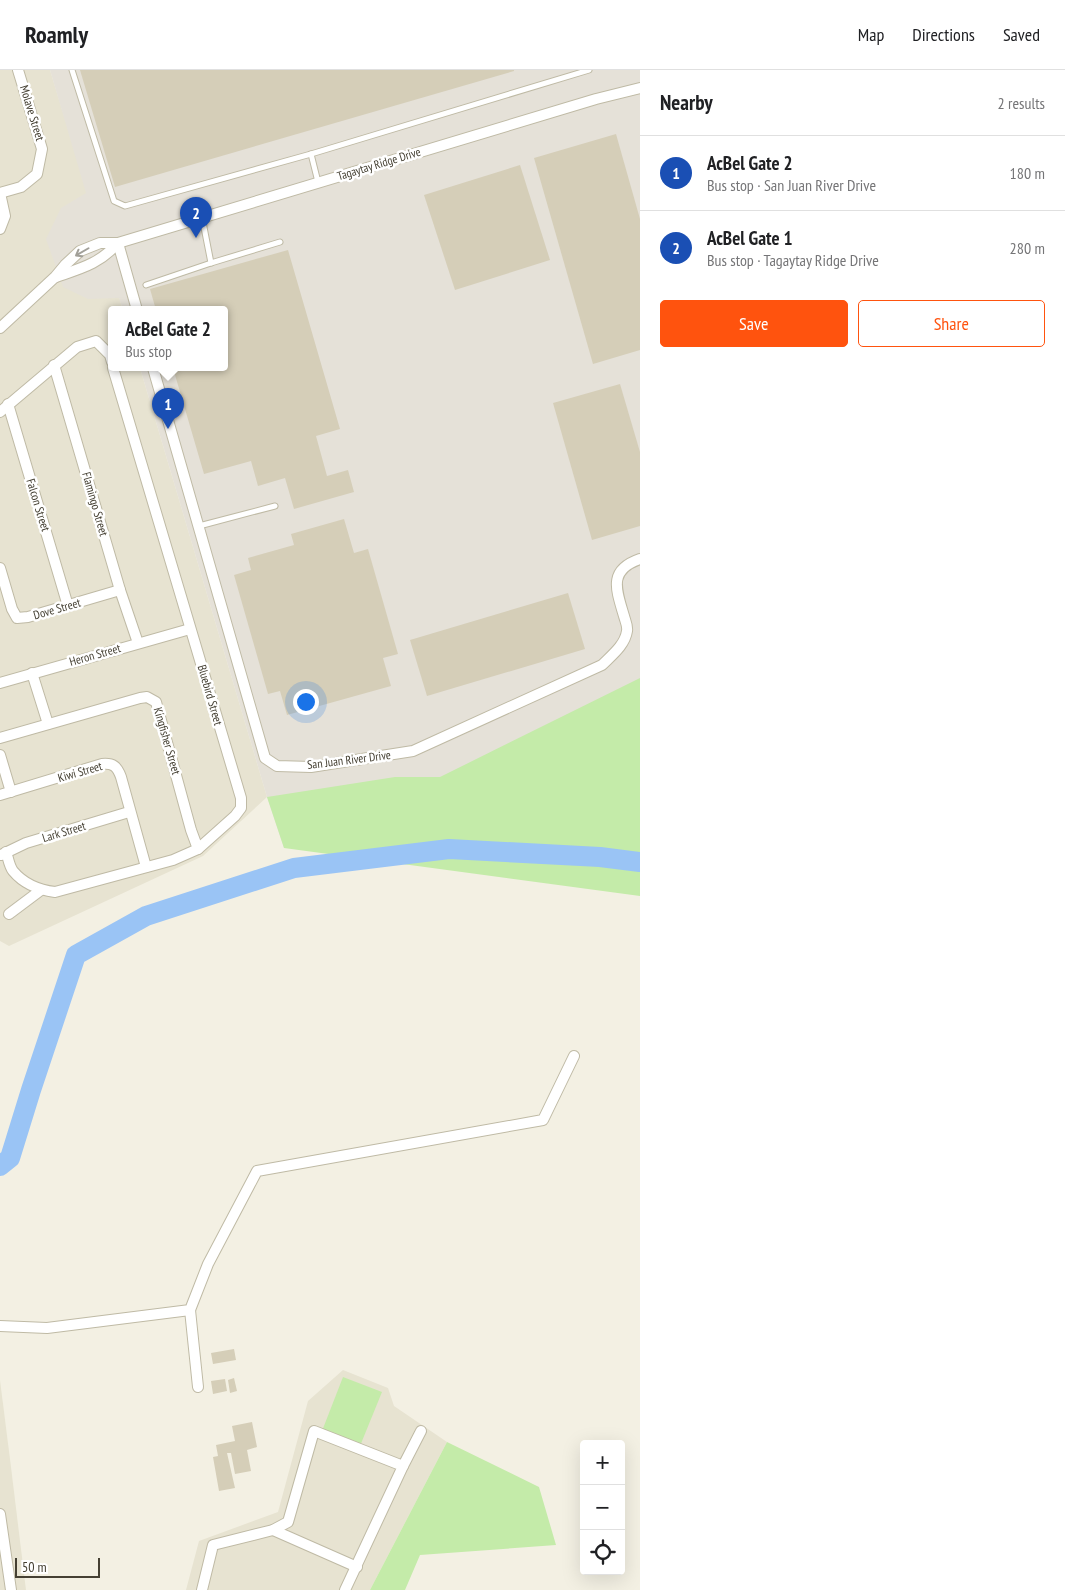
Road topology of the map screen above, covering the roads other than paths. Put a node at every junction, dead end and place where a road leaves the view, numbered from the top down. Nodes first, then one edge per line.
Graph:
1 (18, 70) edge
2 (72, 70) edge
3 (589, 70) edge
4 (640, 88) edge
5 (311, 154) junction
6 (318, 182) junction
7 (0, 193) edge
8 (202, 217) junction
9 (0, 229) edge
10 (280, 242) dead end
11 (118, 243) junction
12 (211, 263) junction
13 (55, 277) junction
14 (146, 285) dead end
15 (136, 306) edge
16 (0, 328) edge
17 (108, 353) edge
18 (54, 365) junction
19 (114, 371) edge
20 (154, 371) edge
21 (8, 404) junction
22 (0, 412) edge
23 (275, 506) dead end
24 (198, 526) junction
25 (640, 559) edge
26 (0, 568) edge
27 (120, 590) junction
28 (68, 606) junction
29 (190, 629) junction
30 (138, 643) junction
31 (32, 673) junction
32 (0, 683) edge
33 (48, 724) junction
34 (0, 738) edge
35 (0, 755) edge
36 (11, 792) junction
37 (0, 795) edge
38 (129, 812) junction
39 (198, 848) junction
40 (3, 853) edge
41 (146, 867) junction
42 (41, 890) junction
43 (9, 914) dead end
44 (574, 1056) dead end
45 (190, 1310) junction
46 (0, 1326) edge
47 (198, 1387) dead end
48 (421, 1431) dead end
49 (403, 1466) junction
50 (0, 1514) edge
51 (273, 1530) junction
52 (357, 1567) junction
53 (11, 1590) edge
54 (202, 1590) edge
55 (345, 1590) edge

1 - 7 street, Molave Street
2 - 5 lane
3 - 5 lane
4 - 6 street, Tagaytay Ridge Drive
5 - 6 lane
6 - 8 street, Tagaytay Ridge Drive
7 - 9 street
8 - 11 street, Tagaytay Ridge Drive
8 - 12 lane
10 - 12 lane
11 - 13 street, Tagaytay Ridge Drive
11 -> 13 street, Tagaytay Ridge Drive
11 - 15 street
12 - 14 lane
13 - 16 street
17 - 18 street
18 - 21 street
18 - 27 street, Flamingo Street
19 - 29 street, Bluebird Street
20 - 24 street, San Juan River Drive
21 - 22 street
21 - 28 street, Falcon Street
23 - 24 lane
24 - 25 street, San Juan River Drive
26 - 28 street, Dove Street
27 - 28 street, Dove Street
27 - 30 street, Flamingo Street
29 - 30 street, Heron Street
29 - 39 street, Bluebird Street
30 - 31 street, Heron Street
31 - 32 street, Heron Street
31 - 33 street
33 - 34 street, Kingfisher Street
33 - 39 street, Kingfisher Street
35 - 36 street
36 - 37 street, Kiwi Street
36 - 38 street, Kiwi Street
38 - 40 street, Lark Street
38 - 41 street, Kiwi Street
39 - 41 street, Bluebird Street
40 - 42 street
41 - 42 street, Bluebird Street
42 - 43 street
44 - 45 street
45 - 46 street
45 - 47 street
48 - 49 street
49 - 51 street
49 - 52 street
50 - 53 street
51 - 52 street
51 - 54 street
52 - 55 street

